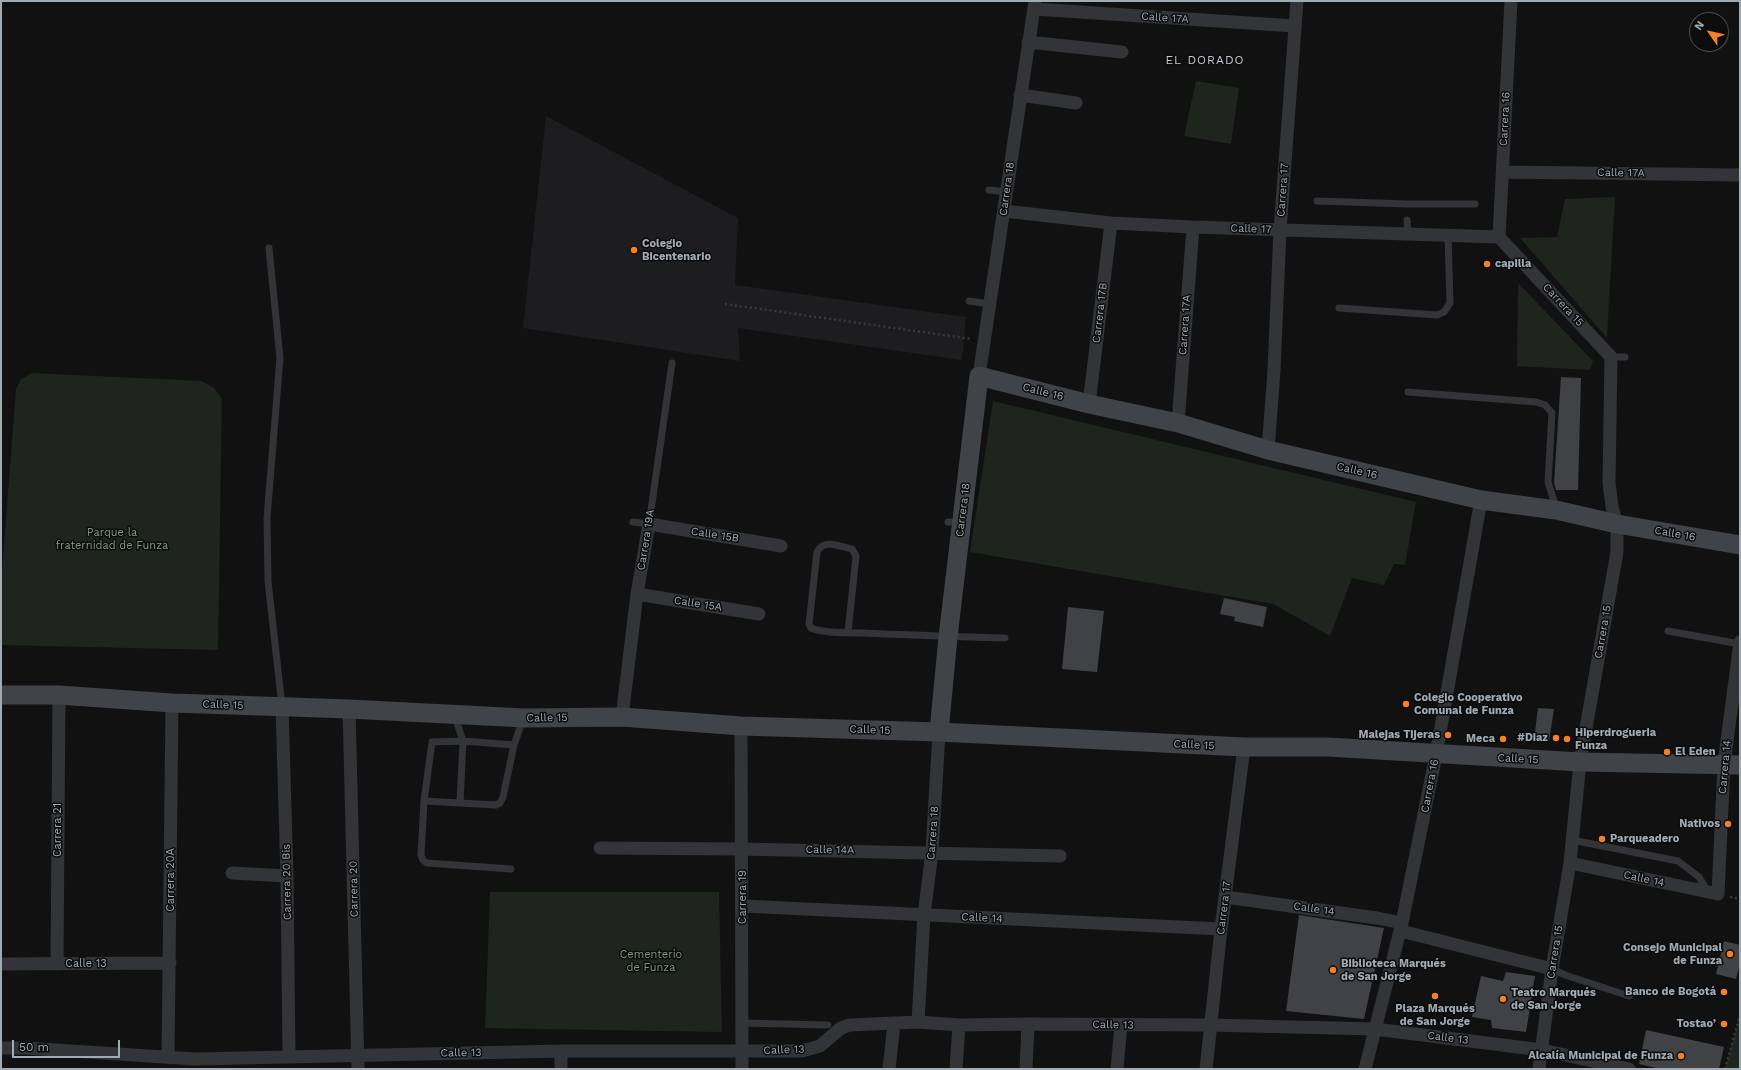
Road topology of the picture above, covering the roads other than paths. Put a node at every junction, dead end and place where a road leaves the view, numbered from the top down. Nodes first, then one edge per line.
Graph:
1 (1297, 1) edge
2 (1511, 1) edge
3 (1034, 5) edge
4 (1295, 26) junction
5 (1028, 42) junction
6 (1122, 52) dead end
7 (1020, 95) junction
8 (1076, 103) dead end
9 (1503, 172) junction
10 (1740, 175) edge
11 (989, 190) dead end
12 (1006, 192) junction
13 (1317, 201) dead end
14 (1475, 204) dead end
15 (1004, 211) junction
16 (1407, 220) dead end
17 (1111, 223) junction
18 (1193, 227) junction
19 (1280, 230) junction
20 (1408, 234) junction
21 (1448, 235) junction
22 (1499, 237) junction
23 (269, 248) dead end
24 (969, 301) dead end
25 (990, 304) junction
26 (1339, 308) dead end
27 (1611, 357) junction
28 (1625, 357) dead end
29 (672, 363) dead end
30 (979, 376) junction
31 (1408, 392) dead end
32 (1089, 404) junction
33 (1178, 423) junction
34 (1268, 450) junction
35 (1481, 500) junction
36 (1556, 510) junction
37 (633, 522) dead end
38 (649, 524) junction
39 (1617, 524) junction
40 (1740, 545) edge
41 (781, 546) dead end
42 (637, 594) junction
43 (759, 614) dead end
44 (1668, 631) dead end
45 (848, 632) junction
46 (948, 637) junction
47 (1005, 638) dead end
48 (1740, 643) edge
49 (1, 695) edge
50 (59, 696) junction
51 (172, 703) junction
52 (282, 706) junction
53 (349, 708) junction
54 (454, 714) junction
55 (622, 717) junction
56 (524, 718) junction
57 (741, 726) junction
58 (939, 732) junction
59 (463, 741) junction
60 (514, 745) junction
61 (1244, 747) junction
62 (1436, 755) junction
63 (1580, 762) junction
64 (1732, 765) edge
65 (424, 801) junction
66 (460, 803) junction
67 (1572, 840) junction
68 (600, 848) dead end
69 (742, 848) junction
70 (932, 852) junction
71 (1060, 856) dead end
72 (1570, 863) junction
73 (510, 869) dead end
74 (232, 873) dead end
75 (287, 876) junction
76 (1713, 893) junction
77 (1225, 897) junction
78 (743, 906) junction
79 (924, 915) junction
80 (1401, 927) junction
81 (1221, 929) junction
82 (170, 963) junction
83 (1, 964) edge
84 (58, 964) junction
85 (1552, 969) junction
86 (1629, 996) dead end
87 (918, 1022) junction
88 (742, 1023) junction
89 (894, 1024) junction
90 (1028, 1024) junction
91 (828, 1025) dead end
92 (959, 1025) junction
93 (1121, 1025) junction
94 (1210, 1025) junction
95 (1374, 1029) junction
96 (1, 1048) edge
97 (742, 1050) junction
98 (1542, 1050) junction
99 (561, 1051) junction
100 (358, 1054) junction
101 (168, 1057) junction
102 (289, 1057) junction
103 (195, 1064) edge
104 (358, 1069) edge
105 (561, 1069) edge
106 (742, 1069) edge
107 (889, 1069) edge
108 (956, 1069) edge
109 (1026, 1069) edge
110 (1117, 1069) edge
111 (1206, 1069) edge
112 (1365, 1069) edge
113 (1539, 1069) edge
114 (1629, 1069) edge

1 - 4 street, Carrera 17
2 - 9 street, Carrera 16
3 - 4 street, Calle 17A
3 - 5 street, Carrera 18
4 - 19 street, Carrera 17
5 - 6 street
5 - 7 street, Carrera 18
7 - 8 street
7 - 12 street, Carrera 18
9 - 10 street, Calle 17A
9 - 22 street, Carrera 16
11 - 12 lane
12 - 15 street, Carrera 18
13 - 14 lane
15 - 17 street, Calle 17
15 - 25 street, Carrera 18
16 - 20 lane
17 - 18 street, Calle 17
17 - 32 street, Carrera 17B
18 - 19 street, Calle 17
18 - 33 street, Carrera 17A
19 - 20 street, Calle 17
19 - 34 street, Carrera 17
20 - 21 street, Calle 17
21 - 22 street, Calle 17
21 - 26 lane
22 - 27 street, Carrera 15
23 - 52 lane
24 - 25 lane
25 - 30 street, Carrera 18
27 - 28 lane
27 - 39 street, Carrera 15
29 - 38 lane, Carrera 19A
30 - 32 street, Calle 16
30 - 46 street, Carrera 18
31 - 36 lane
32 - 33 street, Calle 16
33 - 34 street, Calle 16
34 - 35 street, Calle 16
35 - 36 street, Calle 16
35 - 62 street, Carrera 16
36 - 39 street, Calle 16
37 - 38 lane
38 - 41 street, Calle 15B
38 - 42 street, Carrera 19A
39 - 40 street, Calle 16
39 - 63 street, Carrera 15
42 - 43 street, Calle 15A
42 - 55 street, Carrera 19A
44 - 48 lane
45 - 45 lane
45 - 46 lane
46 - 47 lane
46 - 58 street, Carrera 18
48 - 64 street, Carrera 14
49 - 50 street, Calle 15
50 - 51 street, Calle 15
50 - 84 street, Carrera 21
51 - 52 street, Calle 15
51 - 82 street, Carrera 20A
52 - 53 street, Calle 15
52 - 75 street, Carrera 20 Bis
53 - 54 street, Calle 15
53 - 100 street, Carrera 20
54 - 56 street, Calle 15
54 - 59 lane
55 - 56 street, Calle 15
55 - 57 street, Calle 15
56 - 60 lane
57 - 58 street, Calle 15
57 - 69 street, Carrera 19
58 - 61 street, Calle 15
58 - 70 street, Carrera 18
59 - 60 lane
59 - 65 lane
59 - 66 lane
60 - 66 lane
61 - 62 street, Calle 15
61 - 77 street, Carrera 17
62 - 63 street, Calle 15
62 - 80 street, Carrera 16
63 - 64 street, Calle 15
63 - 67 street, Carrera 15
64 - 76 street, Carrera 14
65 - 66 lane
65 - 73 lane
67 - 72 street, Carrera 15
67 - 76 lane
68 - 69 street, Calle 14A
69 - 70 street, Calle 14A
69 - 78 street, Carrera 19
70 - 71 street, Calle 14A
70 - 79 street, Carrera 18
72 - 76 street, Calle 14
72 - 85 street, Carrera 15
74 - 75 street
75 - 102 street, Carrera 20 Bis
77 - 80 street, Calle 14
77 - 81 street, Carrera 17
78 - 79 street, Calle 14
78 - 88 street, Carrera 19
79 - 81 street, Calle 14
79 - 87 street, Carrera 18
80 - 85 street, Calle 14
80 - 95 street, Carrera 16
81 - 94 street, Carrera 17
82 - 84 street, Calle 13
82 - 101 street, Carrera 20A
83 - 84 street, Calle 13
85 - 86 lane
85 - 98 street, Carrera 15
87 - 89 street, Calle 13
87 - 92 street, Calle 13
88 - 91 lane
88 - 97 street, Carrera 19
89 - 97 street, Calle 13
89 - 107 street
90 - 92 street, Calle 13
90 - 93 street, Calle 13
90 - 109 street
92 - 108 street
93 - 94 street, Calle 13
93 - 110 street
94 - 95 street, Calle 13
94 - 111 street, Carrera 17
95 - 98 street, Calle 13
95 - 112 street, Carrera 16
96 - 101 street, Calle 13
97 - 99 street, Calle 13
97 - 106 street, Carrera 19
98 - 113 street, Carrera 15
98 - 114 street, Calle 13
99 - 100 street, Calle 13
99 - 105 street
100 - 102 street, Calle 13
100 - 104 street, Carrera 20
101 - 103 street, Calle 13
102 - 103 street, Calle 13

